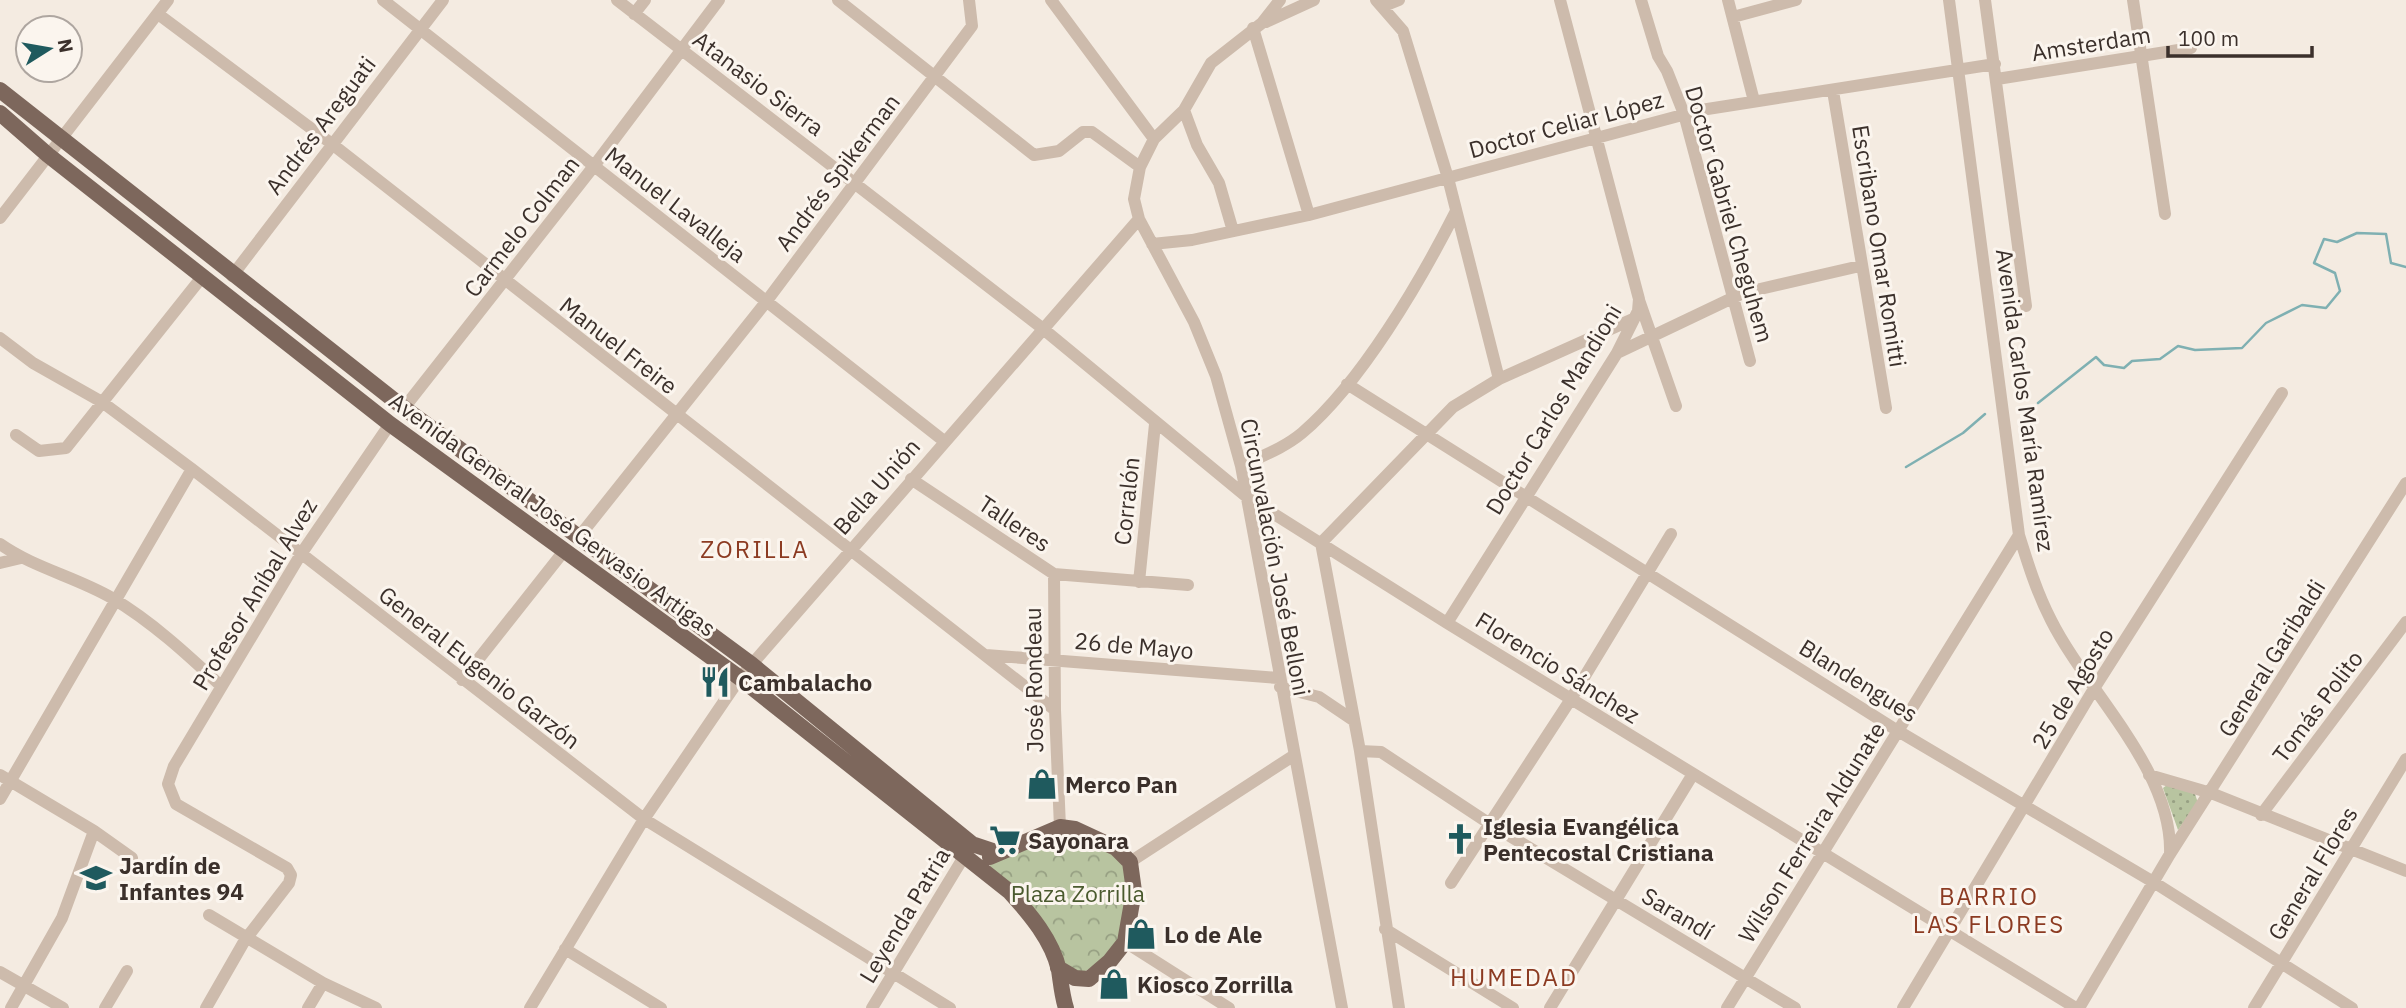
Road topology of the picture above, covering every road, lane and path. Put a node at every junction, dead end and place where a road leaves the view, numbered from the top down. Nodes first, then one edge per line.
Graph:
1 (168, 0) edge
2 (383, 0) edge
3 (443, 0) edge
4 (617, 0) edge
5 (645, 0) edge
6 (719, 0) edge
7 (838, 0) edge
8 (969, 0) edge
9 (1051, 0) edge
10 (1280, 0) edge
11 (1314, 0) edge
12 (1399, 0) edge
13 (1560, 0) edge
14 (1642, 0) edge
15 (1728, 0) edge
16 (1796, 0) edge
17 (1949, 0) edge
18 (1985, 0) edge
19 (2133, 0) edge
20 (1380, 3) edge
21 (158, 13) junction
22 (634, 14) junction
23 (1733, 17) junction
24 (1258, 26) junction
25 (421, 29) junction
26 (2191, 48) dead end
27 (682, 51) junction
28 (2141, 57) junction
29 (1995, 64) junction
30 (1959, 70) junction
31 (934, 76) junction
32 (1997, 79) junction
33 (0, 90) edge
34 (1833, 91) junction
35 (1754, 101) junction
36 (1184, 110) junction
37 (0, 113) edge
38 (1684, 114) junction
39 (1597, 136) junction
40 (59, 139) junction
41 (1154, 139) junction
42 (332, 144) junction
43 (48, 155) junction
44 (594, 166) junction
45 (1140, 167) junction
46 (1448, 178) junction
47 (856, 183) junction
48 (1455, 213) junction
49 (2165, 214) dead end
50 (1309, 215) junction
51 (0, 218) edge
52 (1139, 219) junction
53 (1233, 231) junction
54 (1152, 244) junction
55 (1860, 266) junction
56 (232, 276) junction
57 (202, 277) junction
58 (504, 282) junction
59 (1735, 297) junction
60 (1639, 299) junction
61 (766, 302) junction
62 (2026, 306) dead end
63 (1633, 319) junction
64 (1042, 328) junction
65 (1652, 336) junction
66 (0, 338) edge
67 (1617, 353) junction
68 (1750, 361) dead end
69 (1499, 379) junction
70 (1346, 384) junction
71 (2282, 393) dead end
72 (102, 402) junction
73 (1676, 406) dead end
74 (404, 408) junction
75 (1886, 408) dead end
76 (675, 415) junction
77 (390, 424) junction
78 (1155, 424) junction
79 (16, 435) dead end
80 (1428, 435) junction
81 (944, 441) junction
82 (1241, 466) junction
83 (192, 469) junction
84 (911, 479) junction
85 (2406, 483) edge
86 (1528, 496) junction
87 (1247, 497) junction
88 (1671, 534) dead end
89 (2019, 535) junction
90 (578, 538) junction
91 (1321, 543) junction
92 (0, 544) edge
93 (849, 550) junction
94 (564, 551) junction
95 (301, 554) junction
96 (21, 558) junction
97 (0, 563) edge
98 (1648, 571) junction
99 (1054, 574) junction
100 (1139, 582) junction
101 (1188, 584) dead end
102 (114, 599) junction
103 (2406, 622) edge
104 (1447, 623) junction
105 (986, 655) junction
106 (1055, 660) junction
107 (751, 664) junction
108 (740, 678) junction
109 (462, 680) junction
110 (1279, 683) junction
111 (221, 687) junction
112 (2095, 688) junction
113 (1570, 699) junction
114 (1055, 710) junction
115 (1353, 720) junction
116 (1898, 731) junction
117 (1360, 751) junction
118 (1293, 756) junction
119 (2406, 759) edge
120 (1693, 774) junction
121 (2149, 775) junction
122 (5, 778) edge
123 (2211, 793) junction
124 (0, 799) edge
125 (2026, 806) junction
126 (2261, 816) junction
127 (644, 819) junction
128 (1490, 824) junction
129 (1060, 827) junction
130 (94, 831) junction
131 (2351, 849) junction
132 (968, 850) junction
133 (996, 852) junction
134 (1821, 853) junction
135 (2171, 854) junction
136 (132, 858) dead end
137 (1130, 862) junction
138 (2406, 870) edge
139 (987, 873) junction
140 (1451, 883) dead end
141 (2155, 883) junction
142 (1616, 900) junction
143 (209, 915) dead end
144 (1385, 929) junction
145 (1949, 932) junction
146 (245, 940) junction
147 (1125, 942) junction
148 (565, 949) junction
149 (2282, 963) junction
150 (1058, 968) junction
151 (127, 971) dead end
152 (0, 972) edge
153 (894, 972) junction
154 (1089, 979) junction
155 (1745, 979) junction
156 (323, 983) junction
157 (24, 986) junction
158 (11, 1008) edge
159 (63, 1008) edge
160 (105, 1008) edge
161 (206, 1008) edge
162 (308, 1008) edge
163 (376, 1008) edge
164 (530, 1008) edge
165 (661, 1008) edge
166 (872, 1008) edge
167 (950, 1008) edge
168 (1067, 1008) edge
169 (1229, 1008) edge
170 (1342, 1008) edge
171 (1399, 1008) edge
172 (1513, 1008) edge
173 (1550, 1008) edge
174 (1727, 1008) edge
175 (1795, 1008) edge
176 (1903, 1008) edge
177 (2078, 1008) edge
178 (2254, 1008) edge
179 (2352, 1008) edge

1 - 21 street
2 - 25 street, Manuel Lavalleja
3 - 25 street, Andrés Areguati
4 - 22 street, Atanasio Sierra
5 - 22 street
6 - 27 street, Carmelo Colman
7 - 31 street
8 - 31 street, Andrés Spikerman
9 - 41 street
10 - 24 street
11 - 24 street
12 - 20 street
13 - 39 street, Doctor Carlos Mandioni
14 - 38 street, Doctor Gabriel Cheguhem
15 - 23 street
16 - 23 street
17 - 30 street, Avenida Carlos María Ramírez
18 - 29 street, Avenida Carlos María Ramírez
19 - 28 street
20 - 46 street
21 - 40 street
21 - 42 street, Manuel Freire
22 - 27 street, Atanasio Sierra
23 - 35 street
24 - 36 street, Circunvalación José Belloni
24 - 50 street
25 - 42 street, Andrés Areguati
25 - 44 street, Manuel Lavalleja
26 - 28 street, Amsterdam
27 - 44 street, Carmelo Colman
27 - 47 street, Atanasio Sierra
28 - 32 street, Amsterdam
28 - 49 street
29 - 30 street, Doctor Celiar López
29 - 32 street, Avenida Carlos María Ramírez
30 - 34 street, Doctor Celiar López
30 - 89 street, Avenida Carlos María Ramírez
31 - 45 street
31 - 47 street, Andrés Spikerman
32 - 62 street, Avenida Carlos María Ramírez
33 - 40 main road, Avenida General José Gervasio Artigas
34 - 35 street, Doctor Celiar López
34 - 55 street, Escribano Omar Romitti
35 - 38 street, Doctor Celiar López
36 - 41 street, Circunvalación José Belloni
36 - 53 street
37 - 43 main road, Avenida General José Gervasio Artigas
38 - 39 street, Doctor Celiar López
38 - 59 street, Doctor Gabriel Cheguhem
39 - 46 street, Doctor Celiar López
39 - 60 street, Doctor Carlos Mandioni
40 - 43 street
40 - 56 main road, Avenida General José Gervasio Artigas
41 - 45 street, Circunvalación José Belloni
42 - 56 street, Andrés Areguati
42 - 58 street, Manuel Freire
43 - 51 street
43 - 57 main road, Avenida General José Gervasio Artigas
44 - 58 street, Carmelo Colman
44 - 61 street, Manuel Lavalleja
45 - 52 street, Circunvalación José Belloni
46 - 48 street
46 - 50 street, Doctor Celiar López
47 - 61 street, Andrés Spikerman
47 - 64 street, Atanasio Sierra
48 - 69 street
48 - 70 street
50 - 53 street, Doctor Celiar López
52 - 54 street, Circunvalación José Belloni
52 - 64 street, Bella Unión
53 - 54 street, Doctor Celiar López
54 - 82 street, Circunvalación José Belloni
55 - 59 street
55 - 75 street, Escribano Omar Romitti
56 - 74 main road, Avenida General José Gervasio Artigas
57 - 72 street
57 - 77 main road, Avenida General José Gervasio Artigas
58 - 74 street, Carmelo Colman
58 - 76 street, Manuel Freire
59 - 65 street
59 - 68 street, Doctor Gabriel Cheguhem
60 - 63 street, Doctor Carlos Mandioni
60 - 65 street
61 - 76 street, Andrés Spikerman
61 - 81 street, Manuel Lavalleja
63 - 67 street, Doctor Carlos Mandioni
63 - 69 street
64 - 78 street, Florencio Sánchez
64 - 81 street, Bella Unión
65 - 67 street
65 - 73 street
66 - 72 street, General Eugenio Garzón
67 - 86 street, Doctor Carlos Mandioni
69 - 80 street
70 - 80 street, Blandengues
70 - 82 street
71 - 112 street, 25 de Agosto
72 - 79 street
72 - 83 street, General Eugenio Garzón
74 - 90 main road, Avenida General José Gervasio Artigas
76 - 90 street, Andrés Spikerman
76 - 93 street, Manuel Freire
77 - 94 main road, Avenida General José Gervasio Artigas
77 - 95 street, Profesor Aníbal Alvez
78 - 87 street, Florencio Sánchez
78 - 100 street, Corralón
80 - 86 street, Blandengues
80 - 91 street
81 - 84 street, Bella Unión
82 - 87 street, Circunvalación José Belloni
83 - 95 street, General Eugenio Garzón
83 - 102 street
84 - 93 street, Bella Unión
84 - 99 street, Talleres
85 - 123 street, General Garibaldi
86 - 98 street, Blandengues
86 - 104 street, Doctor Carlos Mandioni
87 - 91 street, Florencio Sánchez
87 - 110 street, Circunvalación José Belloni
88 - 98 street
89 - 112 street, Avenida Carlos María Ramírez
89 - 116 street, Wilson Ferreira Aldunate
90 - 107 main road, Avenida General José Gervasio Artigas
91 - 104 street, Florencio Sánchez
91 - 115 street, Circunvalación José Belloni
92 - 96 street
93 - 105 street, Manuel Freire
93 - 107 street, Bella Unión
94 - 108 main road, Avenida General José Gervasio Artigas
94 - 109 street
95 - 109 street, General Eugenio Garzón
95 - 111 street, Profesor Aníbal Alvez
96 - 97 street
96 - 102 street
98 - 113 street
98 - 116 street, Blandengues
99 - 100 street, Talleres
99 - 106 street, José Rondeau
100 - 101 street, Talleres
102 - 111 street
102 - 122 street
103 - 126 street, Tomás Polito
104 - 113 street, Florencio Sánchez
105 - 106 street, 26 de Mayo
105 - 114 street, Manuel Freire
106 - 110 street, 26 de Mayo
106 - 114 street, José Rondeau
107 - 108 street, Bella Unión
107 - 132 main road, Avenida General José Gervasio Artigas
108 - 127 street, Bella Unión
108 - 132 main road, Avenida General José Gervasio Artigas
109 - 127 street, General Eugenio Garzón
110 - 115 street, 26 de Mayo
110 - 118 street, Circunvalación José Belloni
111 - 146 street, Profesor Aníbal Alvez
112 - 121 street, Avenida Carlos María Ramírez
112 - 125 street, 25 de Agosto
113 - 120 street, Florencio Sánchez
113 - 128 street
114 - 129 street, José Rondeau
115 - 117 street, Circunvalación José Belloni
116 - 125 street, Blandengues
116 - 134 street, Wilson Ferreira Aldunate
117 - 128 street, Sarandí
117 - 144 street, Circunvalación José Belloni
118 - 137 street
118 - 170 street, Circunvalación José Belloni
119 - 131 street, General Flores
120 - 134 street, Florencio Sánchez
120 - 142 street
121 - 123 street
121 - 135 street
122 - 124 street
122 - 130 street
123 - 126 street
123 - 135 street, General Garibaldi
125 - 141 street, Blandengues
125 - 145 street, 25 de Agosto
126 - 131 street
127 - 148 street, Bella Unión
127 - 153 street, General Eugenio Garzón
128 - 140 street
128 - 142 street, Sarandí
129 - 133 main road
129 - 137 main road
130 - 136 street
130 - 157 street
131 - 138 street
131 - 149 street, General Flores
132 - 133 main road, Avenida General José Gervasio Artigas
132 - 139 main road, Avenida General José Gervasio Artigas
132 - 153 street, Leyenda Patria
133 - 139 main road
134 - 145 street, Florencio Sánchez
134 - 155 street, Wilson Ferreira Aldunate
135 - 141 street, General Garibaldi
137 - 147 main road
139 - 150 main road, Avenida General José Gervasio Artigas
141 - 149 street, Blandengues
141 - 177 street, General Garibaldi
142 - 155 street, Sarandí
142 - 173 street
143 - 146 street
144 - 171 street, Circunvalación José Belloni
144 - 172 street
145 - 176 street, 25 de Agosto
145 - 177 street, Florencio Sánchez
146 - 156 street
146 - 161 street
147 - 154 main road
147 - 169 street
148 - 164 street, Bella Unión
148 - 165 street
149 - 178 street, General Flores
149 - 179 street, Blandengues
150 - 154 main road
150 - 168 main road
151 - 160 street
152 - 157 street
153 - 166 street, Leyenda Patria
153 - 167 street, General Eugenio Garzón
154 - 168 main road
155 - 174 street, Wilson Ferreira Aldunate
155 - 175 street, Sarandí
156 - 162 street
156 - 163 street
157 - 158 street
157 - 159 street

